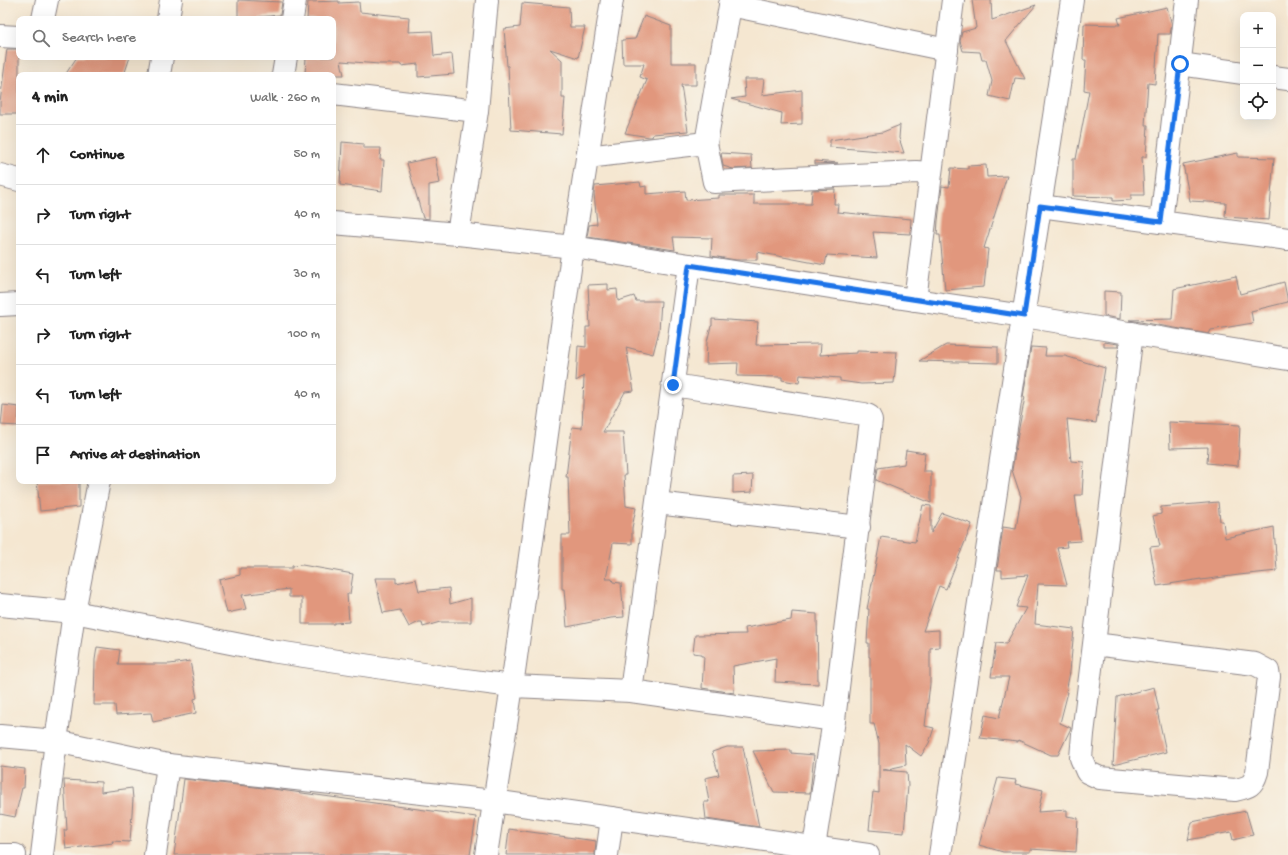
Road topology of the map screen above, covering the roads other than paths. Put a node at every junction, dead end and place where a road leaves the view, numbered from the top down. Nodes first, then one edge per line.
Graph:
1 (47, 0) edge
2 (171, 0) edge
3 (295, 0) edge
4 (487, 0) edge
5 (612, 0) edge
6 (953, 0) edge
7 (1072, 0) edge
8 (1187, 0) edge
9 (730, 2) edge
10 (44, 16) edge
11 (168, 16) edge
12 (292, 16) edge
13 (0, 36) edge
14 (16, 37) edge
15 (947, 50) junction
16 (286, 60) edge
17 (1180, 64) junction
18 (284, 72) edge
19 (1240, 73) edge
20 (1276, 77) edge
21 (1288, 79) edge
22 (336, 94) edge
23 (477, 111) junction
24 (706, 143) junction
25 (587, 157) junction
26 (930, 173) junction
27 (0, 175) edge
28 (16, 179) edge
29 (1040, 206) junction
30 (336, 222) edge
31 (1161, 222) junction
32 (458, 234) junction
33 (1288, 239) edge
34 (573, 247) junction
35 (689, 265) junction
36 (914, 300) junction
37 (1024, 316) junction
38 (1132, 333) junction
39 (1288, 359) edge
40 (673, 385) junction
41 (98, 484) edge
42 (657, 503) junction
43 (859, 527) junction
44 (0, 605) edge
45 (74, 612) junction
46 (1094, 644) junction
47 (512, 686) junction
48 (631, 691) junction
49 (834, 720) junction
50 (0, 736) edge
51 (56, 741) junction
52 (168, 764) junction
53 (494, 801) junction
54 (612, 818) junction
55 (814, 847) junction
56 (0, 855) edge
57 (15, 855) edge
58 (42, 855) edge
59 (155, 855) edge
60 (486, 855) edge
61 (607, 855) edge
62 (868, 855) edge
63 (940, 855) edge

1 - 10 street
2 - 11 street
3 - 12 street
4 - 23 street
5 - 25 street
6 - 15 street
7 - 29 street
8 - 17 street
9 - 15 street
9 - 24 street
13 - 14 street
15 - 26 street
16 - 18 street
17 - 19 street
17 - 31 street
20 - 21 street
22 - 23 street
23 - 32 street
24 - 25 street
24 - 26 street
25 - 34 street
26 - 36 street
27 - 28 street
29 - 31 street
29 - 37 street
30 - 32 street
31 - 33 street
32 - 34 street
34 - 35 street
34 - 47 street
35 - 36 street
35 - 40 street
36 - 37 street
37 - 38 street
37 - 63 street
38 - 39 street
38 - 46 street
40 - 42 street
40 - 43 street
41 - 45 street
42 - 43 street
42 - 48 street
43 - 49 street
44 - 45 street
45 - 47 street
45 - 51 street
46 - 46 street
47 - 48 street
47 - 53 street
48 - 49 street
49 - 55 street
50 - 51 street
51 - 52 street
51 - 58 street
52 - 53 street
52 - 59 street
53 - 54 street
53 - 60 street
54 - 55 street
54 - 61 street
55 - 62 street
56 - 57 street

